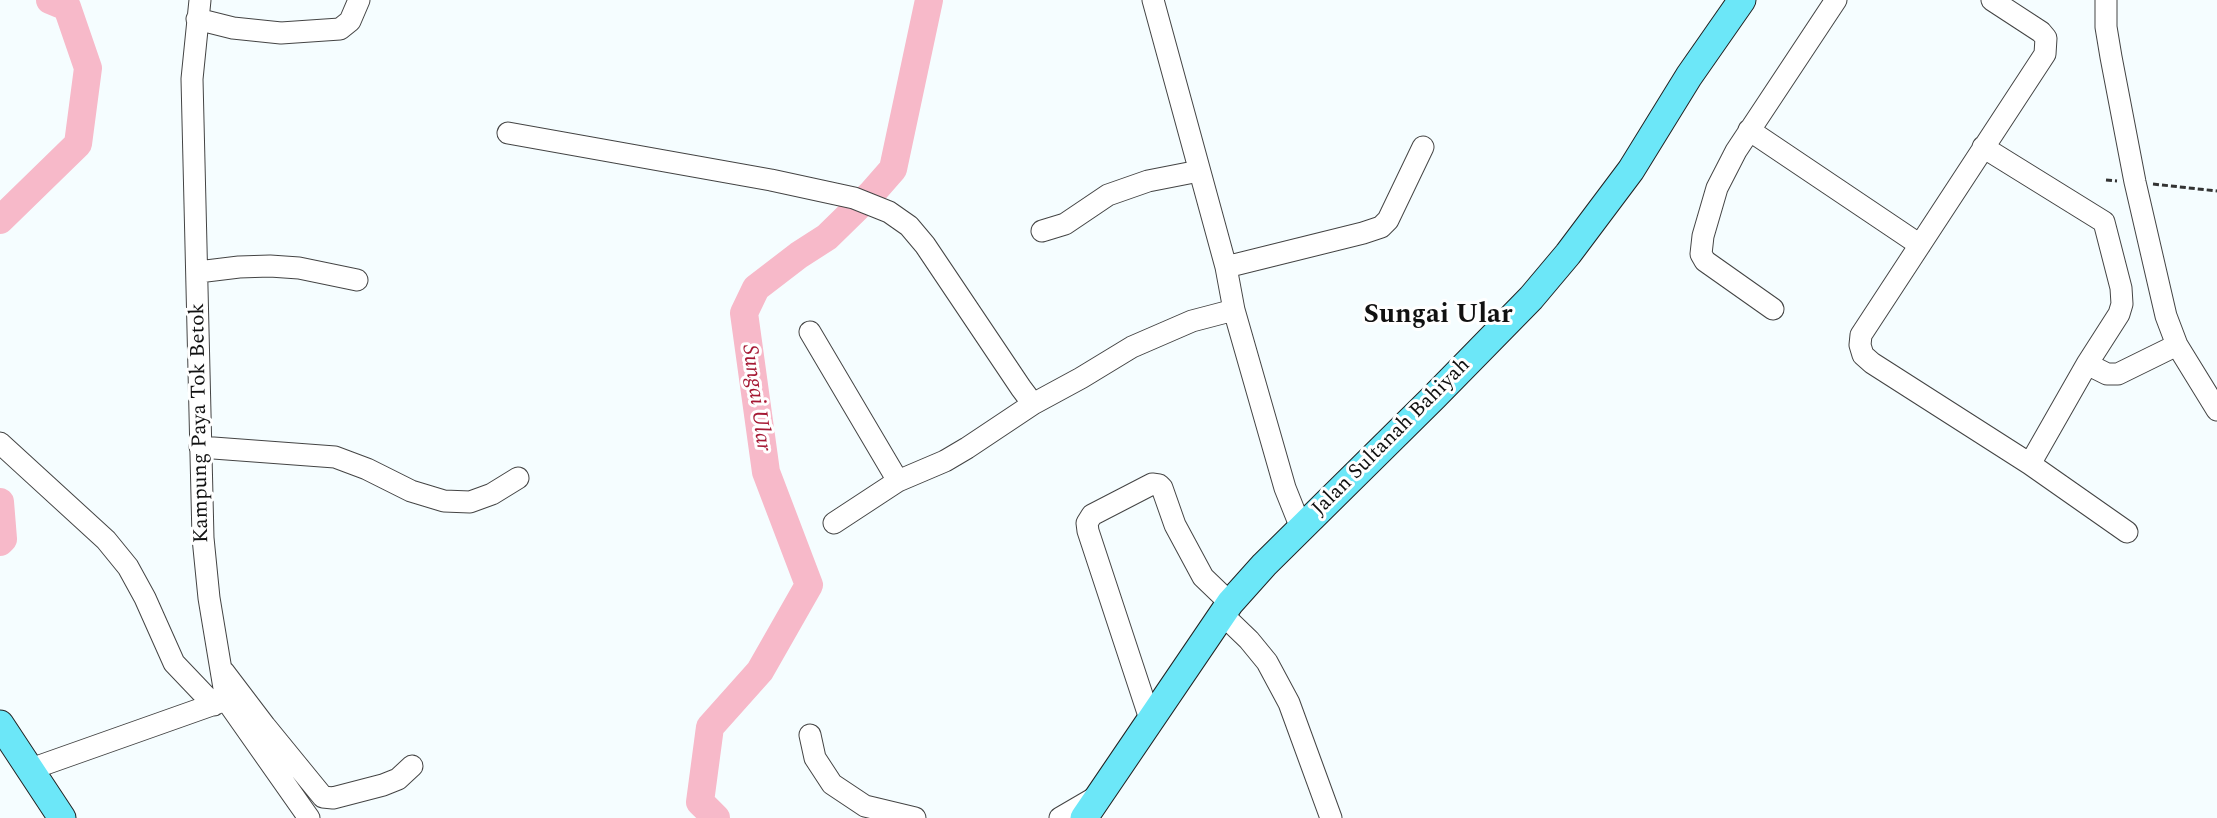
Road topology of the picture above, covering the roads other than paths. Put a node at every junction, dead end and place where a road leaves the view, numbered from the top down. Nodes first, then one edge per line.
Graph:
1 (359, 0) edge
2 (1153, 0) edge
3 (1742, 0) edge
4 (1836, 0) edge
5 (1992, 0) edge
6 (2106, 0) edge
7 (199, 10) edge
8 (1749, 130) junction
9 (508, 133) dead end
10 (1423, 147) dead end
11 (1983, 147) junction
12 (1199, 171) junction
13 (1042, 231) dead end
14 (1920, 245) junction
15 (1226, 267) junction
16 (198, 272) junction
17 (357, 280) dead end
18 (1773, 309) dead end
19 (1234, 310) junction
20 (810, 332) dead end
21 (2177, 345) junction
22 (2087, 364) junction
23 (1033, 404) junction
24 (2217, 410) edge
25 (0, 442) edge
26 (200, 447) junction
27 (2030, 464) junction
28 (518, 478) dead end
29 (898, 481) junction
30 (834, 523) dead end
31 (1301, 528) junction
32 (2127, 532) dead end
33 (1226, 608) junction
34 (222, 669) junction
35 (220, 702) junction
36 (1151, 722) junction
37 (0, 724) edge
38 (810, 735) dead end
39 (412, 766) dead end
40 (31, 769) junction
41 (1102, 794) junction
42 (62, 818) edge
43 (309, 818) edge
44 (915, 818) edge
45 (1060, 818) edge
46 (1084, 818) edge
47 (1331, 818) edge

1 - 7 street
2 - 12 street
3 - 31 main road, Jalan Sultanah Bahiyah
4 - 8 street
5 - 11 street
6 - 21 street
7 - 16 street, Kampung Paya Tok Betok
8 - 14 street
8 - 18 street
9 - 23 street
10 - 15 street
11 - 14 street
11 - 22 street
12 - 13 street
12 - 15 street
14 - 27 street
15 - 19 street
16 - 17 street
16 - 26 street, Kampung Paya Tok Betok
19 - 23 street
19 - 31 street
20 - 29 street
21 - 22 street
21 - 24 street
22 - 27 street
23 - 29 street
25 - 35 street
26 - 28 street
26 - 34 street, Kampung Paya Tok Betok
27 - 32 street
29 - 30 street
31 - 33 main road, Jalan Sultanah Bahiyah
33 - 36 main road, Jalan Sultanah Bahiyah
33 - 36 street
33 - 47 street
34 - 35 street, Kampung Paya Tok Betok
34 - 39 street
35 - 40 street
35 - 43 street, Kampung Paya Tok Betok
36 - 41 main road, Jalan Sultanah Bahiyah
37 - 40 main road
38 - 44 street
40 - 42 main road
41 - 45 street
41 - 46 main road, Jalan Sultanah Bahiyah

